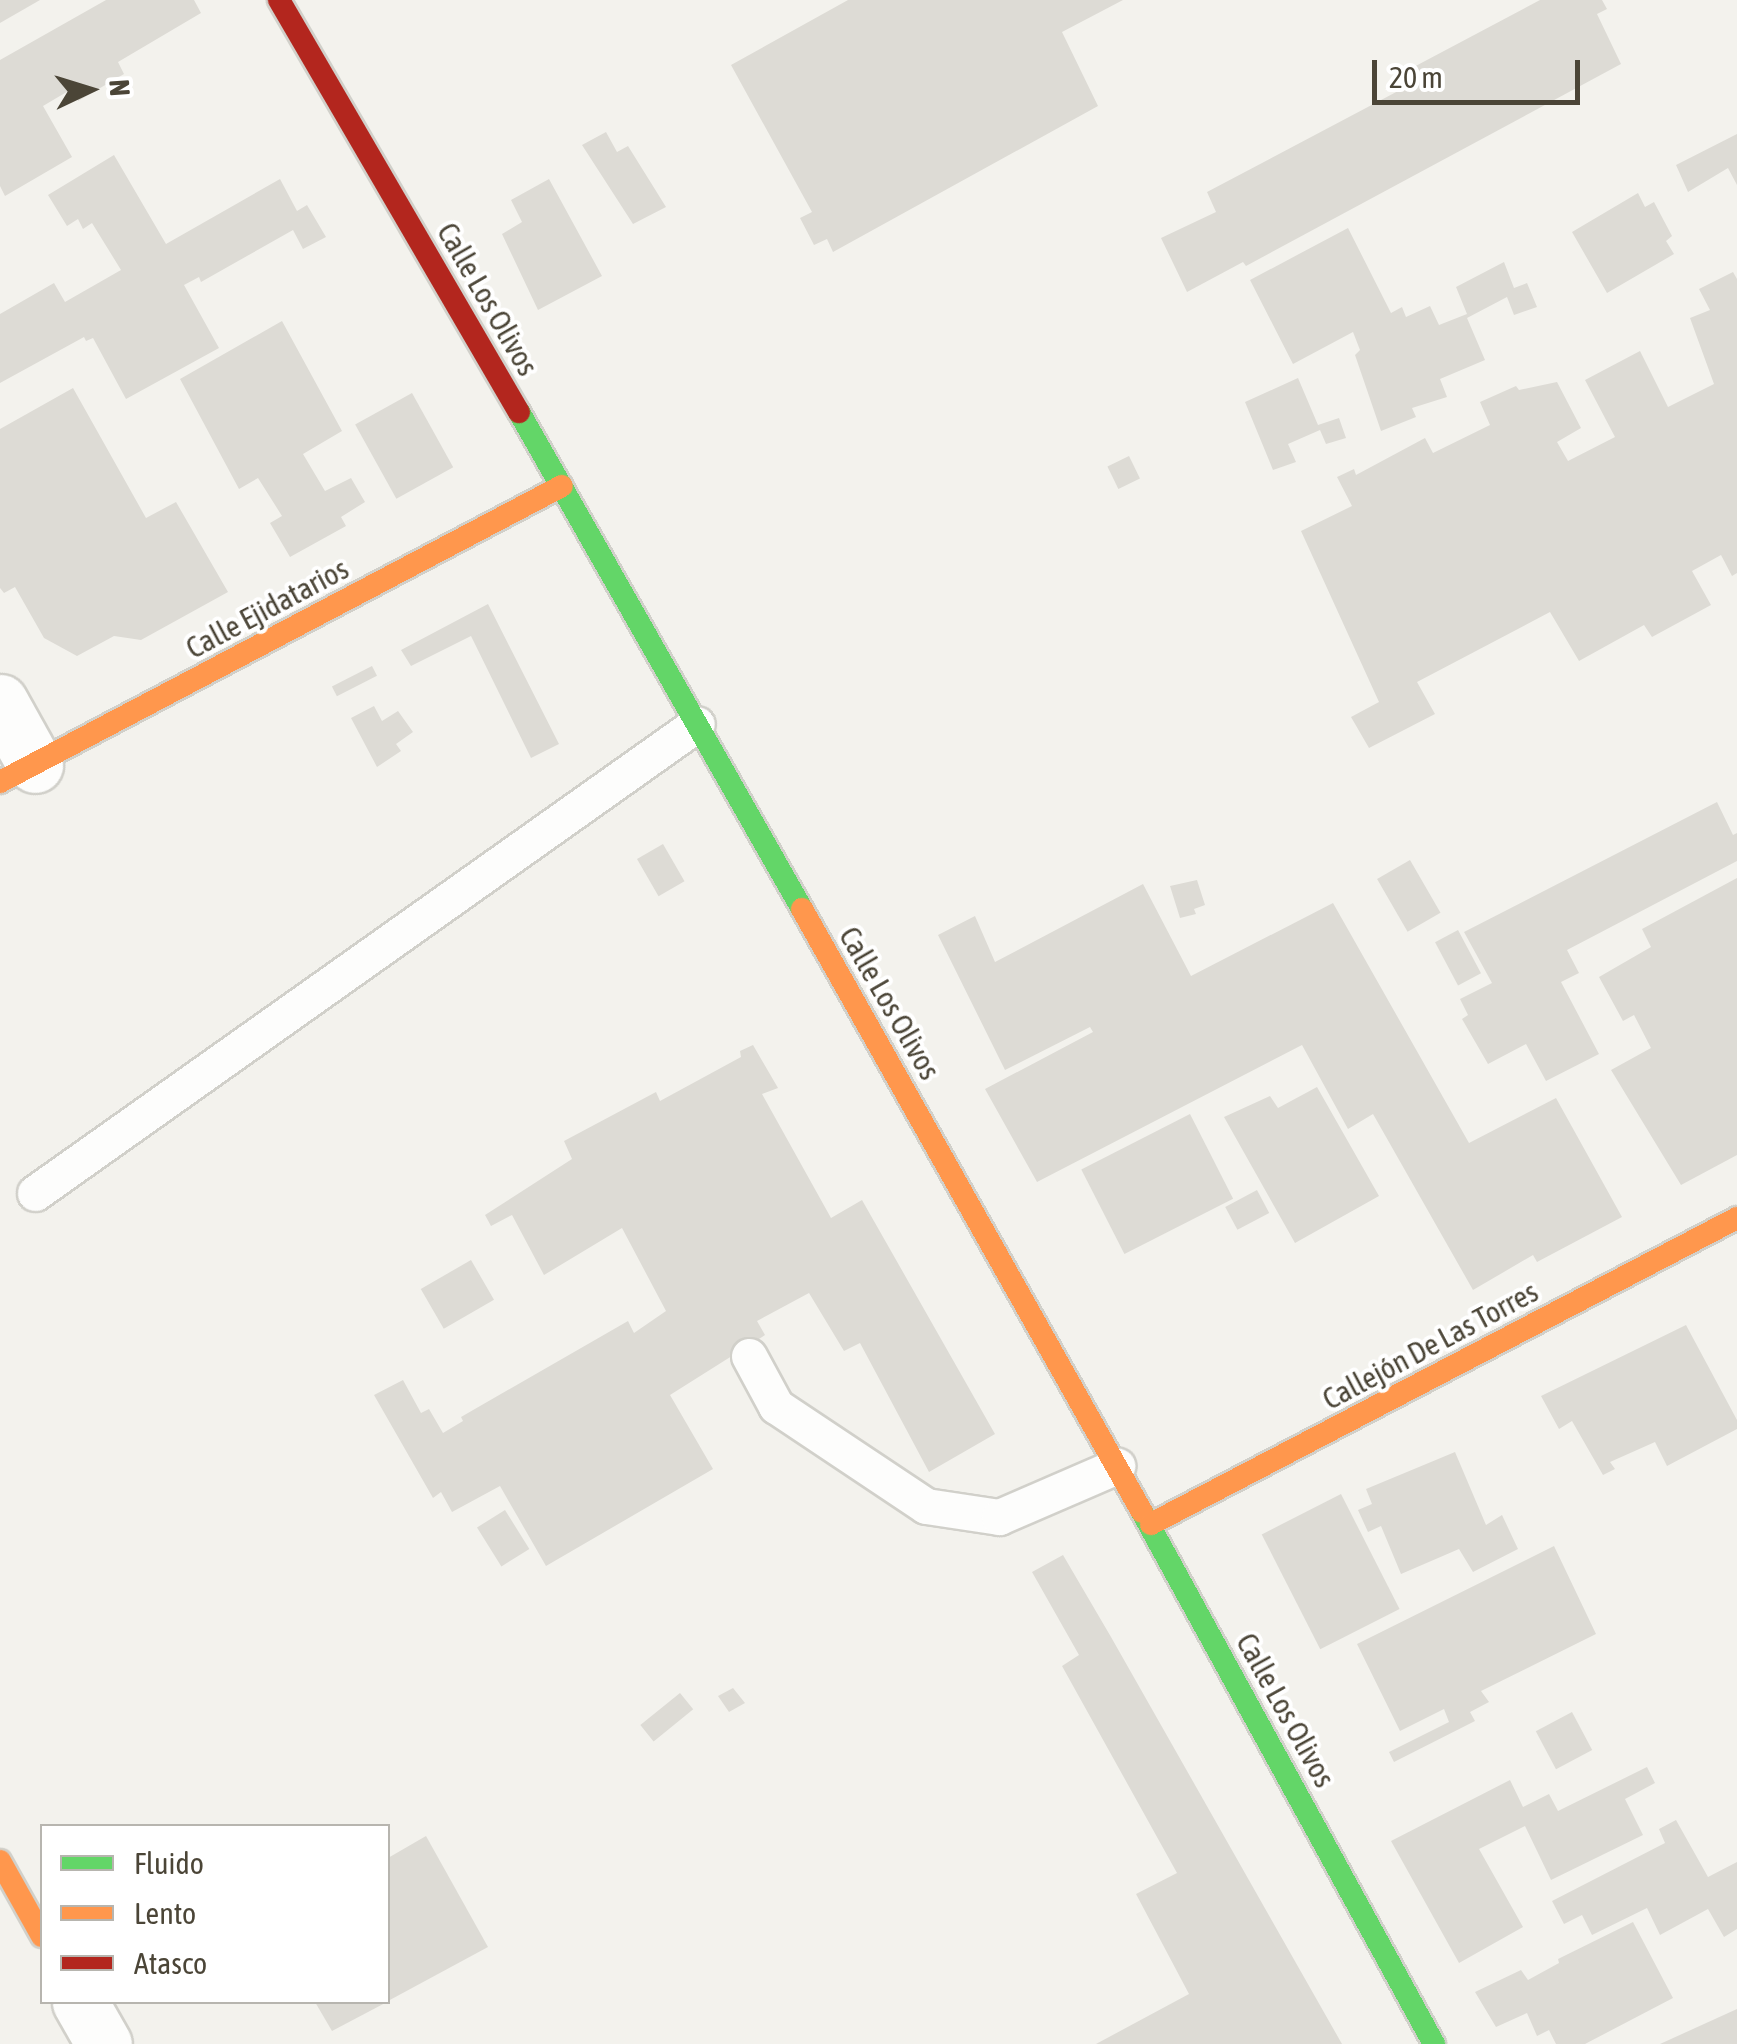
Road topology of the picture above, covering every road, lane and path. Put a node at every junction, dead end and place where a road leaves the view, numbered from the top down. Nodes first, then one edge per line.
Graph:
1 (280, 0) edge
2 (562, 486) junction
3 (0, 702) edge
4 (697, 724) junction
5 (17, 774) edge
6 (34, 1193) dead end
7 (1732, 1233) edge
8 (750, 1356) dead end
9 (1118, 1466) junction
10 (1150, 1524) junction
11 (0, 1861) edge
12 (40, 1932) edge
13 (81, 2004) edge
14 (104, 2044) edge
15 (1434, 2044) edge

1 - 2 main road, Calle Los Olivos
2 - 4 main road, Calle Los Olivos
2 - 5 main road, Calle Ejidatarios
3 - 5 street
4 - 6 lane
4 - 9 main road, Calle Los Olivos
7 - 10 main road, Callejón De Las Torres
8 - 9 lane
9 - 10 main road, Calle Los Olivos
10 - 15 main road, Calle Los Olivos
11 - 12 main road
13 - 14 street

